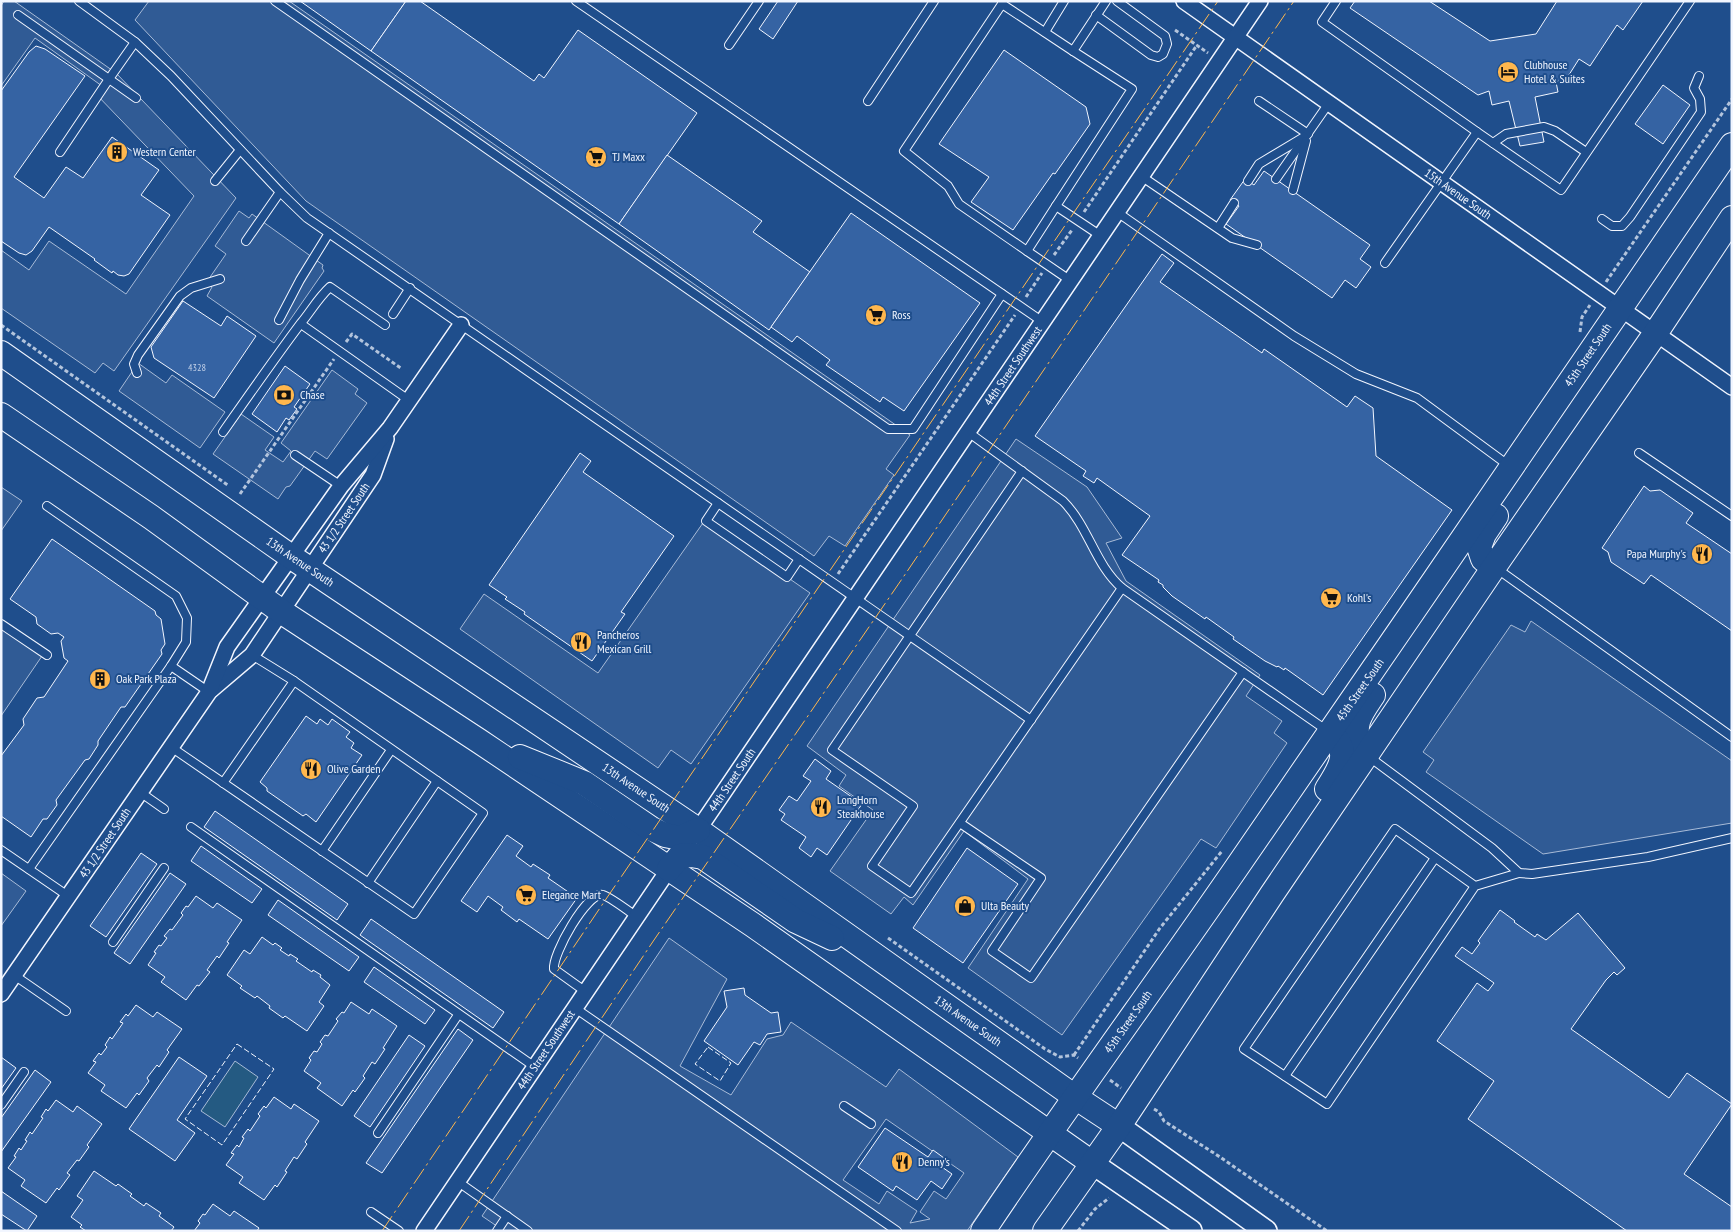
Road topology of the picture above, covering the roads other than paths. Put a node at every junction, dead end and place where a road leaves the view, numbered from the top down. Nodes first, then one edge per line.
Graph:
1 (79, 1) edge
2 (275, 1) edge
3 (576, 1) edge
4 (760, 1) edge
5 (934, 1) edge
6 (1064, 1) edge
7 (1106, 1) edge
8 (1118, 1) edge
9 (1184, 1) edge
10 (1260, 1) edge
11 (1336, 1) edge
12 (1690, 1) edge
13 (1002, 3) edge
14 (1096, 15) junction
15 (18, 16) dead end
16 (1045, 32) junction
17 (1235, 38) junction
18 (135, 42) junction
19 (729, 46) dead end
20 (1073, 51) junction
21 (1699, 76) dead end
22 (110, 79) junction
23 (136, 98) dead end
24 (868, 101) dead end
25 (1259, 101) dead end
26 (1329, 103) junction
27 (1477, 132) junction
28 (1308, 134) junction
29 (1493, 143) junction
30 (1732, 145) edge
31 (240, 150) junction
32 (60, 152) dead end
33 (1586, 152) junction
34 (1141, 176) junction
35 (1276, 179) dead end
36 (215, 181) dead end
37 (1248, 181) dead end
38 (1442, 183) junction
39 (1292, 190) dead end
40 (280, 192) junction
41 (1234, 203) dead end
42 (1056, 206) junction
43 (1117, 212) junction
44 (1602, 218) dead end
45 (1732, 218) edge
46 (1218, 228) junction
47 (329, 233) junction
48 (1241, 234) dead end
49 (1101, 236) junction
50 (1232, 238) junction
51 (246, 241) dead end
52 (1257, 245) dead end
53 (1027, 251) junction
54 (1385, 263) dead end
55 (220, 279) dead end
56 (1071, 281) junction
57 (410, 288) junction
58 (1002, 294) junction
59 (1620, 309) junction
60 (393, 314) dead end
61 (279, 320) dead end
62 (1043, 322) junction
63 (301, 324) junction
64 (461, 325) junction
65 (385, 326) dead end
66 (1655, 334) junction
67 (1, 353) edge
68 (137, 372) dead end
69 (1732, 387) edge
70 (410, 400) junction
71 (1, 415) edge
72 (390, 428) junction
73 (223, 432) dead end
74 (968, 432) junction
75 (1529, 443) junction
76 (1639, 453) dead end
77 (295, 455) dead end
78 (1512, 468) junction
79 (1022, 471) junction
80 (341, 486) junction
81 (718, 503) junction
82 (47, 506) dead end
83 (1732, 516) edge
84 (1454, 552) junction
85 (290, 556) junction
86 (799, 559) junction
87 (1494, 567) junction
88 (310, 570) junction
89 (1122, 588) junction
90 (262, 598) junction
91 (855, 598) junction
92 (282, 612) junction
93 (1, 624) edge
94 (911, 636) junction
95 (47, 655) dead end
96 (252, 655) junction
97 (171, 666) junction
98 (1243, 672) junction
99 (294, 681) junction
100 (209, 692) junction
101 (1031, 720) junction
102 (766, 731) joint
103 (1330, 732) junction
104 (1732, 737) edge
105 (479, 741) junction
106 (171, 746) junction
107 (391, 750) junction
108 (1367, 755) junction
109 (437, 782) junction
110 (223, 783) junction
111 (140, 792) junction
112 (164, 809) dead end
113 (960, 823) junction
114 (191, 827) dead end
115 (698, 830) junction
116 (1732, 838) edge
117 (1, 850) edge
118 (322, 851) junction
119 (1435, 858) junction
120 (164, 868) dead end
121 (29, 869) junction
122 (668, 869) junction
123 (1519, 873) junction
124 (368, 883) junction
125 (1475, 886) junction
126 (68, 896) junction
127 (636, 916) junction
128 (113, 942) dead end
129 (1234, 953) junction
130 (883, 961) junction
131 (14, 975) junction
132 (586, 992) junction
133 (1, 994) edge
134 (575, 1008) junction
135 (66, 1011) dead end
136 (458, 1014) junction
137 (535, 1067) junction
138 (24, 1072) dead end
139 (1285, 1076) junction
140 (1075, 1097) junction
141 (1, 1105) edge
142 (844, 1106) dead end
143 (871, 1124) dead end
144 (1119, 1126) junction
145 (378, 1133) dead end
146 (1048, 1133) junction
147 (1092, 1163) junction
148 (457, 1181) junction
149 (371, 1212) dead end
150 (507, 1216) junction
151 (399, 1231) edge
152 (424, 1231) edge
153 (497, 1231) edge
154 (528, 1231) edge
155 (897, 1231) edge
156 (983, 1231) edge
157 (1045, 1231) edge
158 (1191, 1231) edge
159 (1266, 1231) edge

1 - 18 lane
2 - 58 lane
3 - 58 lane
4 - 19 lane
5 - 24 lane
6 - 16 lane
7 - 14 lane
8 - 14 lane
9 - 17 street, 15th Avenue South
10 - 17 street, 44th Street Southwest
11 - 27 lane
12 - 33 lane
13 - 16 lane
13 - 53 lane
14 - 20 lane
15 - 22 lane
16 - 20 lane
17 - 26 street, 15th Avenue South
17 - 34 street, 44th Street Southwest
18 - 22 lane
18 - 31 lane
20 - 42 lane
21 - 44 lane
22 - 23 lane
22 - 32 lane
25 - 28 lane
26 - 28 lane
26 - 38 street, 15th Avenue South
27 - 29 lane
27 - 38 lane
28 - 35 lane
28 - 37 lane
28 - 39 lane
29 - 33 lane
29 - 33 lane
30 - 59 main road, 45th Street South
31 - 36 lane
31 - 40 lane
34 - 43 street, 44th Street Southwest
34 - 46 lane
38 - 54 lane
38 - 59 street, 15th Avenue South
40 - 47 lane
40 - 51 lane
41 - 46 lane
42 - 49 lane
42 - 53 lane
43 - 49 street, 44th Street Southwest
43 - 78 lane
45 - 66 main road
46 - 50 lane
47 - 57 lane
47 - 61 lane
48 - 50 lane
49 - 56 street, 44th Street Southwest
50 - 52 lane
53 - 56 lane
55 - 68 lane
56 - 62 street, 44th Street Southwest
57 - 60 lane
57 - 64 lane
58 - 62 lane
59 - 66 street, 15th Avenue South
59 - 75 main road, 45th Street South
62 - 74 street, 44th Street Southwest
63 - 65 lane
63 - 70 lane
63 - 73 lane
64 - 70 street, 43 1/2 Street South
64 - 81 lane
66 - 69 street, 15th Avenue South
66 - 87 main road
67 - 85 main road, 13th Avenue South
70 - 72 street, 43 1/2 Street South
71 - 90 main road
72 - 80 street, 43 1/2 Street South
72 - 88 street, 43 1/2 Street South
74 - 79 lane
74 - 91 street, 44th Street Southwest
75 - 78 main road, 45th Street South
75 - 87 main road
76 - 83 lane
77 - 80 lane
78 - 84 main road, 45th Street South
79 - 89 lane
79 - 94 lane
80 - 85 street, 43 1/2 Street South
81 - 86 lane
81 - 86 lane
82 - 97 lane
84 - 103 main road, 45th Street South
84 - 108 main road
85 - 88 main road, 13th Avenue South
85 - 90 street, 43 1/2 Street South
86 - 91 lane
87 - 104 lane
87 - 108 main road
88 - 92 street, 43 1/2 Street South
88 - 115 main road, 13th Avenue South
89 - 98 lane
89 - 101 lane
90 - 92 main road
90 - 100 street, 43 1/2 Street South
91 - 94 lane
91 - 102 street, 44th Street Southwest
92 - 96 street, 43 1/2 Street South
92 - 105 main road
93 - 95 lane
94 - 101 lane
94 - 113 lane
96 - 99 lane
96 - 100 street, 43 1/2 Street South
97 - 100 lane
97 - 121 lane
98 - 103 lane
98 - 113 lane
99 - 107 lane
99 - 110 lane
100 - 106 street, 43 1/2 Street South
101 - 113 lane
102 - 115 street, 44th Street South
103 - 129 main road
103 - 140 main road, 45th Street South
105 - 115 main road
105 - 122 main road
106 - 110 lane
106 - 111 street, 43 1/2 Street South
107 - 109 lane
107 - 118 lane
108 - 123 lane
108 - 129 main road
109 - 124 lane
109 - 124 lane
110 - 118 lane
111 - 112 lane
111 - 126 street, 43 1/2 Street South
114 - 136 lane
115 - 130 main road, 13th Avenue South
116 - 123 lane
117 - 121 lane
118 - 124 lane
119 - 125 lane
119 - 139 lane
119 - 139 lane
120 - 128 lane
121 - 126 lane
122 - 127 street, 44th Street Southwest
122 - 130 main road
122 - 146 main road
123 - 125 lane
125 - 139 lane
126 - 131 street, 43 1/2 Street South
127 - 132 street, 44th Street Southwest
127 - 132 lane
129 - 144 main road
130 - 140 main road, 13th Avenue South
131 - 133 street, 43 1/2 Street South
131 - 135 lane
132 - 134 street, 44th Street Southwest
134 - 137 street, 44th Street Southwest
134 - 155 lane
136 - 137 lane
136 - 145 lane
137 - 148 street, 44th Street Southwest
138 - 141 lane
140 - 144 main road, 13th Avenue South
140 - 146 main road, 45th Street South
142 - 143 lane
144 - 147 main road
144 - 159 main road, 13th Avenue South
146 - 147 main road
146 - 156 main road, 45th Street South
147 - 157 main road
147 - 158 main road
148 - 150 lane
148 - 152 street, 44th Street Southwest
149 - 151 lane
150 - 153 lane
150 - 154 lane

